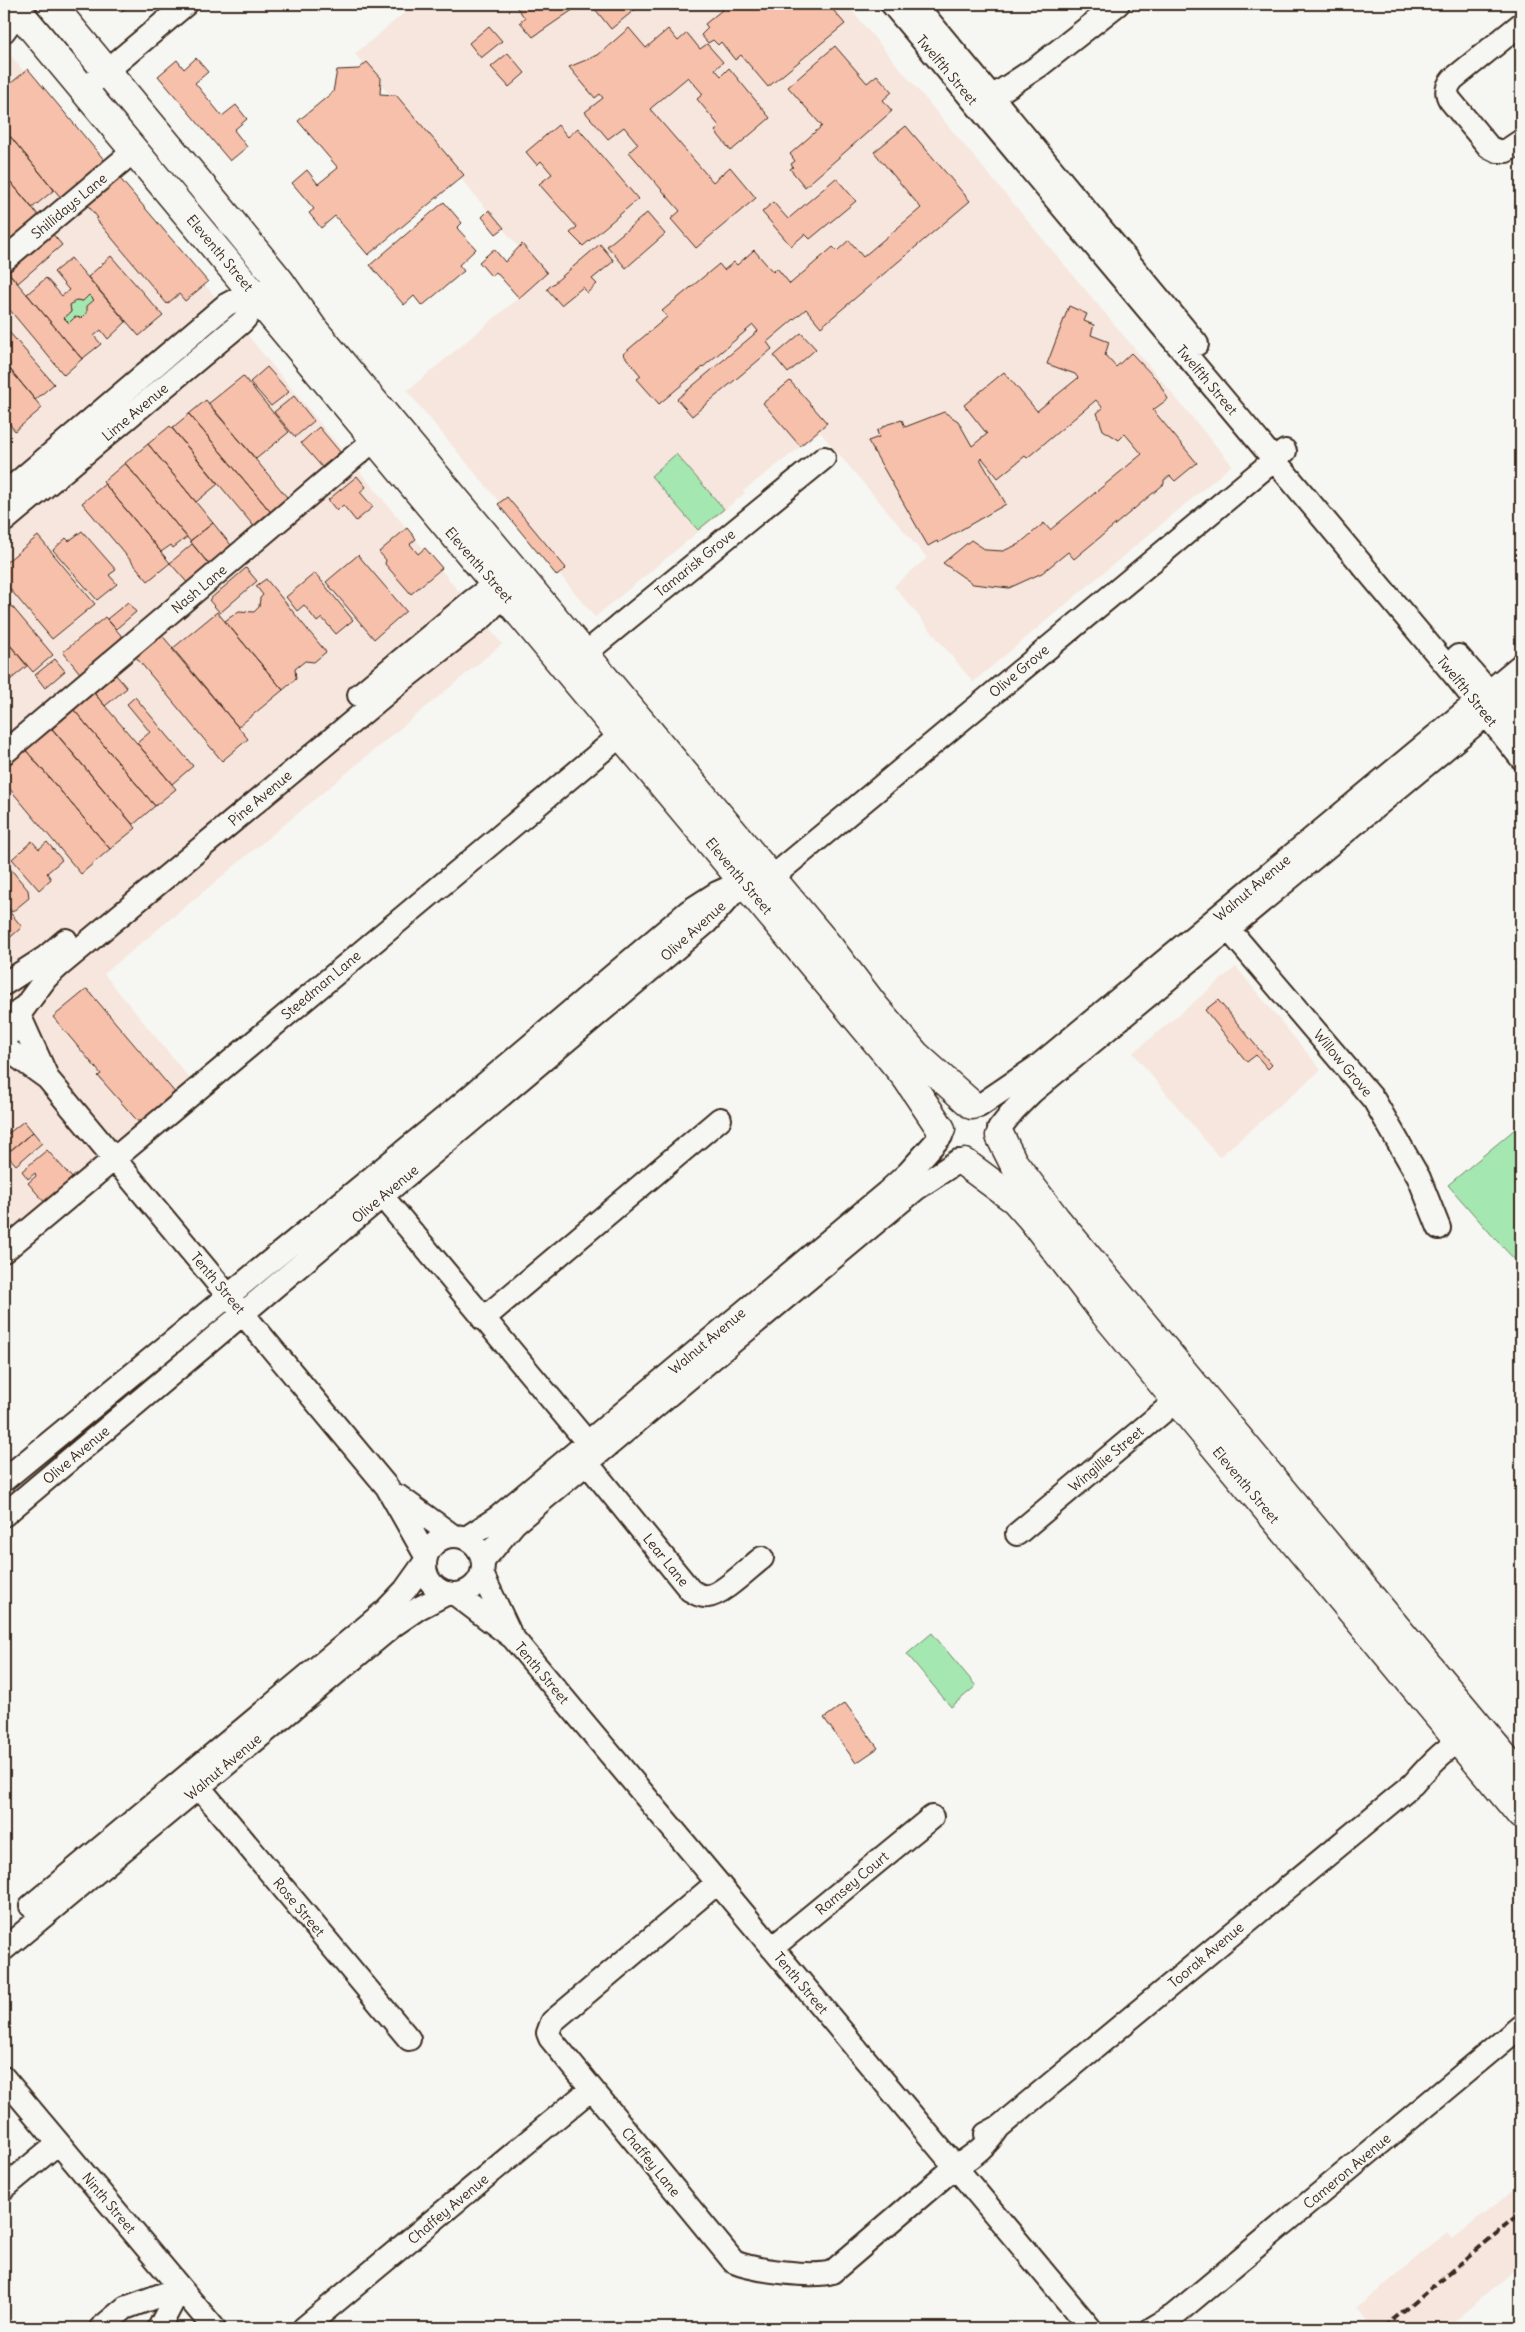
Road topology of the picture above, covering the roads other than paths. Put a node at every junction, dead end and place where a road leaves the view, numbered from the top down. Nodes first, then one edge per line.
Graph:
1 (4, 4) edge
2 (12, 4) edge
3 (51, 4) edge
4 (186, 4) edge
5 (892, 4) edge
6 (915, 4) edge
7 (1118, 4) edge
8 (1521, 24) edge
9 (4, 31) edge
10 (106, 70) junction
11 (84, 90) junction
12 (991, 108) junction
13 (1521, 141) edge
14 (134, 151) junction
15 (4, 260) edge
16 (279, 280) junction
17 (257, 297) junction
18 (384, 431) junction
19 (1280, 455) junction
20 (824, 458) dead end
21 (4, 494) edge
22 (4, 521) edge
23 (509, 581) junction
24 (575, 661) junction
25 (1521, 665) edge
26 (1521, 686) edge
27 (1488, 703) junction
28 (630, 727) junction
29 (1521, 729) edge
30 (4, 753) edge
31 (1521, 758) edge
32 (756, 884) junction
33 (1224, 923) junction
34 (4, 985) edge
35 (21, 1015) junction
36 (4, 1038) edge
37 (4, 1047) edge
38 (48, 1079) junction
39 (975, 1106) junction
40 (720, 1119) dead end
41 (941, 1132) junction
42 (999, 1133) junction
43 (114, 1158) junction
44 (961, 1162) junction
45 (382, 1196) junction
46 (1439, 1228) dead end
47 (4, 1251) edge
48 (228, 1295) junction
49 (243, 1314) junction
50 (483, 1319) junction
51 (1185, 1392) junction
52 (587, 1453) junction
53 (4, 1480) edge
54 (387, 1487) junction
55 (4, 1515) edge
56 (1017, 1534) dead end
57 (459, 1537) junction
58 (762, 1558) dead end
59 (426, 1559) junction
60 (483, 1568) junction
61 (451, 1594) junction
62 (513, 1638) junction
63 (1469, 1740) junction
64 (1521, 1777) edge
65 (194, 1781) junction
66 (1521, 1814) edge
67 (932, 1817) dead end
68 (717, 1883) junction
69 (4, 1930) edge
70 (772, 1948) junction
71 (4, 1949) edge
72 (1521, 2026) edge
73 (409, 2040) dead end
74 (4, 2078) edge
75 (592, 2089) junction
76 (58, 2143) junction
77 (955, 2167) junction
78 (4, 2188) edge
79 (180, 2288) junction
80 (1168, 2322) edge
81 (101, 2328) edge
82 (159, 2328) edge
83 (214, 2328) edge
84 (304, 2328) edge
85 (1090, 2328) edge
86 (1153, 2328) edge

1 - 2 street
2 - 9 street
2 - 11 main road, Eleventh Street
3 - 10 main road, Eleventh Street
4 - 10 street
5 - 12 street, Twelfth Street
6 - 12 street, Twelfth Street
7 - 12 street
8 - 13 street
10 - 11 street
10 - 16 main road, Eleventh Street
11 - 14 main road, Eleventh Street
12 - 19 street, Twelfth Street
14 - 15 street, Shillidays Lane
14 - 17 main road, Eleventh Street
16 - 17 street, Lime Avenue
16 - 18 main road, Eleventh Street
17 - 18 main road, Eleventh Street
17 - 21 street, Lime Avenue
17 - 22 street, Lime Avenue
18 - 23 main road, Eleventh Street
18 - 30 street, Nash Lane
19 - 27 street, Twelfth Street
19 - 32 street, Olive Grove
20 - 24 street, Tamarisk Grove
23 - 24 main road, Eleventh Street
23 - 34 street, Pine Avenue
23 - 35 street, Pine Avenue
24 - 28 main road, Eleventh Street
25 - 27 street, Walnut Avenue
26 - 27 street, Walnut Avenue
27 - 29 street, Twelfth Street
27 - 31 street, Twelfth Street
27 - 33 street, Walnut Avenue
28 - 32 main road, Eleventh Street
28 - 43 street, Steedman Lane
32 - 39 main road, Eleventh Street
32 - 41 main road, Eleventh Street
32 - 45 street, Olive Avenue
32 - 48 street, Olive Avenue
33 - 39 street, Walnut Avenue
33 - 42 street, Walnut Avenue
33 - 46 street, Willow Grove
34 - 35 street, Tenth Street
35 - 36 street, Pine Avenue
35 - 38 street, Tenth Street
37 - 38 street, Tenth Street
38 - 43 street, Tenth Street
39 - 41 main road
39 - 42 main road
40 - 50 street
41 - 44 main road
41 - 52 street, Walnut Avenue
42 - 44 main road
42 - 51 main road, Eleventh Street
43 - 47 street, Steedman Lane
43 - 48 street, Tenth Street
44 - 51 main road, Eleventh Street
44 - 52 street, Walnut Avenue
45 - 49 street, Olive Avenue
45 - 50 street
48 - 49 street, Tenth Street
48 - 53 street, Olive Avenue
49 - 54 street, Tenth Street
49 - 55 street, Olive Avenue
50 - 52 street
51 - 56 street, Wingillie Street
51 - 63 main road, Eleventh Street
52 - 57 street, Walnut Avenue
52 - 58 street, Lear Lane
52 - 60 street, Walnut Avenue
54 - 57 street, Tenth Street
54 - 59 street, Tenth Street
57 - 59 street
57 - 60 street
59 - 61 street
59 - 65 street, Walnut Avenue
60 - 61 street
60 - 62 street, Tenth Street
61 - 62 street, Tenth Street
61 - 65 street, Walnut Avenue
62 - 68 street, Tenth Street
63 - 64 main road, Eleventh Street
63 - 66 main road, Eleventh Street
63 - 77 street, Toorak Avenue
65 - 69 street, Walnut Avenue
65 - 71 street, Walnut Avenue
65 - 73 street, Rose Street
67 - 70 street, Ramsey Court
68 - 70 street, Tenth Street
68 - 75 street, Chaffey Lane
70 - 77 street, Tenth Street
72 - 80 street, Cameron Avenue
74 - 76 street, Ninth Street
75 - 77 street, Chaffey Lane
75 - 84 street, Chaffey Avenue
76 - 78 street
76 - 79 street, Ninth Street
77 - 85 street, Tenth Street
79 - 81 street
79 - 82 street
79 - 83 street, Ninth Street
80 - 86 street, Cameron Avenue

